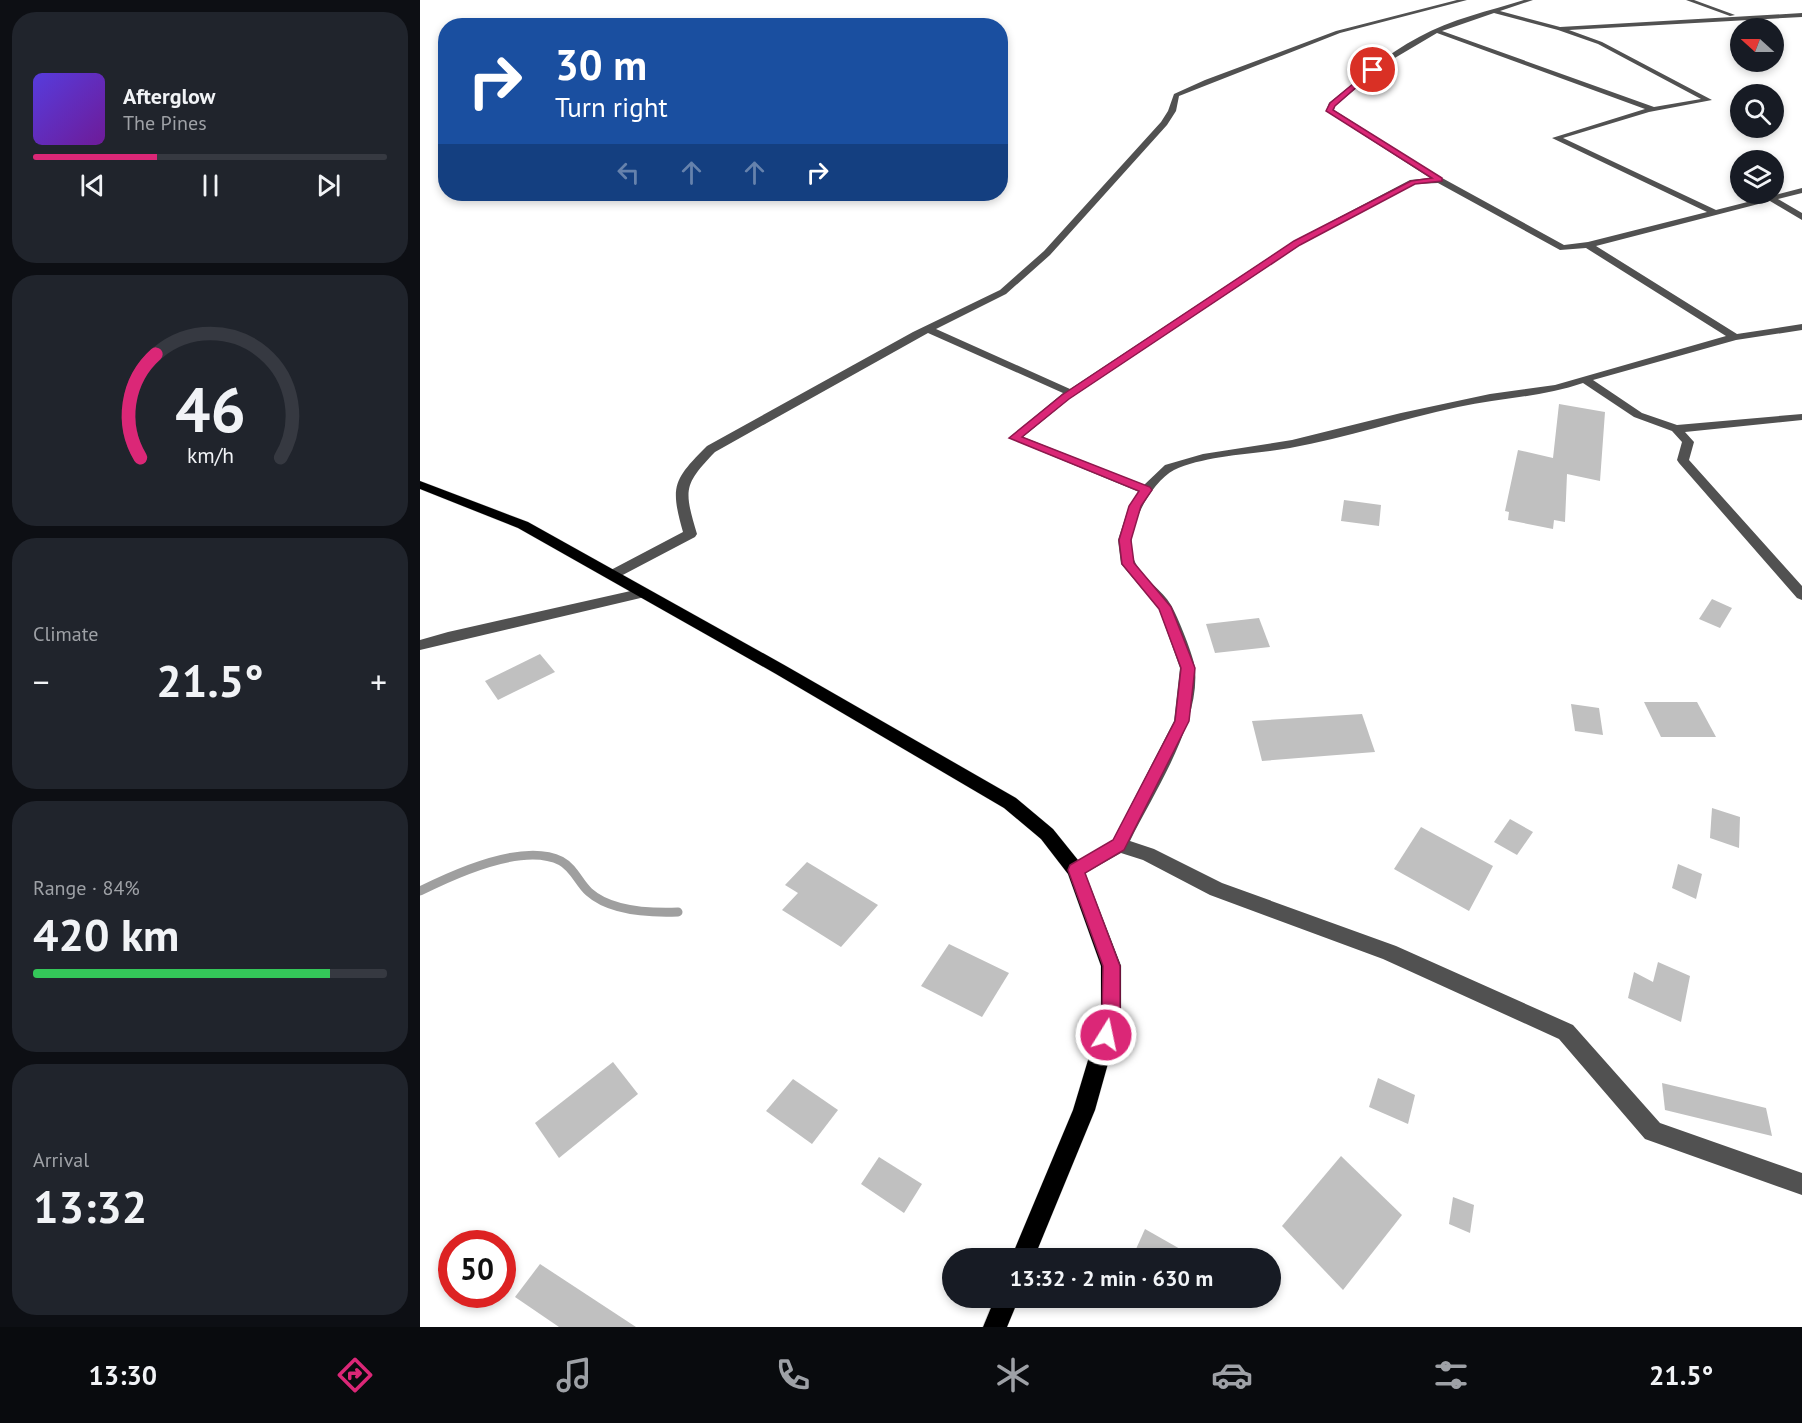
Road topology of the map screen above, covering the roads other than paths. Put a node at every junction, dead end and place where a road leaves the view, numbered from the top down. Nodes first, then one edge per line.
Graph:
1 (1464, 0) edge
2 (1530, 0) edge
3 (1689, 0) edge
4 (1494, 11) junction
5 (1802, 15) edge
6 (1741, 17) junction
7 (1560, 29) junction
8 (1438, 31) junction
9 (1653, 109) junction
10 (1439, 180) junction
11 (1802, 190) edge
12 (1784, 195) edge
13 (1747, 204) edge
14 (1781, 204) edge
15 (1714, 212) junction
16 (1802, 217) edge
17 (1588, 245) junction
18 (1802, 327) edge
19 (928, 329) junction
20 (1735, 337) junction
21 (1584, 379) junction
22 (1071, 393) junction
23 (1802, 417) edge
24 (1676, 429) junction
25 (420, 485) edge
26 (1146, 490) junction
27 (612, 575) junction
28 (644, 593) junction
29 (1802, 595) edge
30 (420, 645) edge
31 (1119, 845) junction
32 (1076, 870) junction
33 (1802, 1184) edge
34 (1027, 1248) edge
35 (1003, 1308) edge
36 (994, 1327) edge

1 - 19 street
2 - 4 street
3 - 6 street
4 - 7 street
4 - 8 street
5 - 6 street
6 - 7 street
7 - 9 street
8 - 9 street
8 - 10 street
9 - 15 street
10 - 17 street
10 - 22 street
11 - 12 street
13 - 15 street
14 - 16 street
15 - 17 street
17 - 20 street
18 - 20 street
19 - 22 street
19 - 27 street
20 - 21 street
21 - 24 street
21 - 26 street
22 - 26 street
23 - 24 street
24 - 29 street
25 - 27 main road
26 - 31 street
27 - 28 main road
28 - 30 street
28 - 32 main road
31 - 32 street
31 - 33 street
32 - 34 main road
35 - 36 main road

